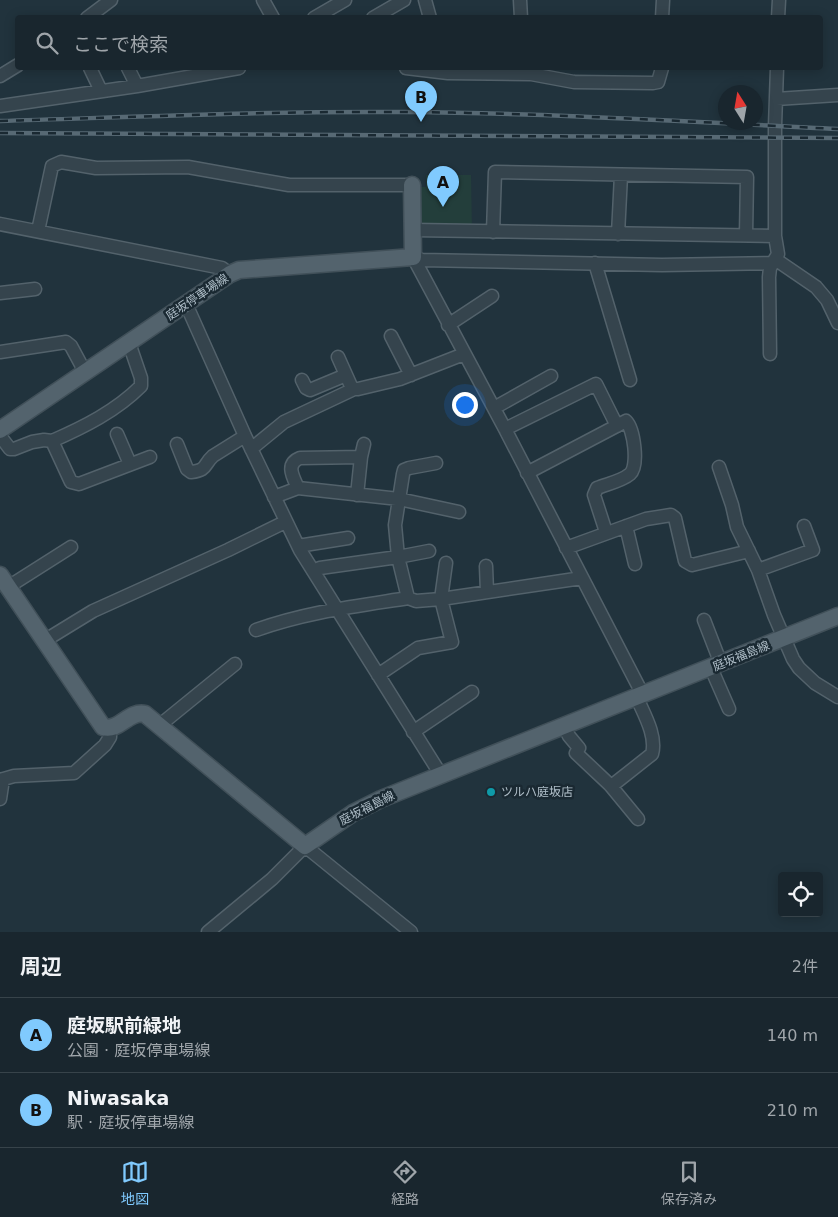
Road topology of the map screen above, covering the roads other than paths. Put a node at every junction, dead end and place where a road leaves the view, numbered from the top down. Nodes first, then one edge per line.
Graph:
1 (111, 0) edge
2 (263, 0) edge
3 (346, 0) edge
4 (404, 0) edge
5 (425, 0) edge
6 (520, 0) edge
7 (663, 0) edge
8 (779, 0) edge
9 (91, 15) edge
10 (270, 15) edge
11 (319, 15) edge
12 (378, 15) edge
13 (429, 15) edge
14 (521, 15) edge
15 (662, 15) edge
16 (778, 15) edge
17 (15, 67) edge
18 (91, 70) edge
19 (129, 70) edge
20 (228, 70) edge
21 (447, 70) edge
22 (662, 70) edge
23 (777, 70) edge
24 (0, 76) edge
25 (137, 86) junction
26 (101, 91) junction
27 (838, 94) edge
28 (776, 99) junction
29 (0, 106) edge
30 (620, 175) junction
31 (412, 184) joint
32 (0, 224) edge
33 (413, 230) junction
34 (38, 231) junction
35 (493, 232) junction
36 (618, 234) junction
37 (746, 235) junction
38 (776, 236) junction
39 (413, 257) junction
40 (774, 261) junction
41 (595, 263) junction
42 (230, 274) junction
43 (35, 288) dead end
44 (0, 293) edge
45 (492, 296) dead end
46 (186, 304) junction
47 (838, 324) edge
48 (448, 325) junction
49 (391, 336) dead end
50 (129, 343) junction
51 (0, 352) edge
52 (464, 354) junction
53 (770, 354) dead end
54 (338, 357) dead end
55 (85, 372) junction
56 (346, 375) junction
57 (411, 375) junction
58 (551, 376) dead end
59 (302, 380) dead end
60 (630, 380) dead end
61 (354, 389) junction
62 (494, 408) junction
63 (617, 426) junction
64 (505, 429) junction
65 (0, 430) edge
66 (116, 434) dead end
67 (0, 436) edge
68 (245, 436) junction
69 (52, 441) junction
70 (176, 444) dead end
71 (251, 449) junction
72 (150, 457) dead end
73 (436, 463) dead end
74 (130, 464) junction
75 (719, 467) dead end
76 (528, 472) junction
77 (298, 488) junction
78 (358, 495) junction
79 (274, 497) junction
80 (399, 499) junction
81 (459, 512) dead end
82 (285, 522) junction
83 (626, 526) junction
84 (804, 526) dead end
85 (606, 532) junction
86 (348, 538) dead end
87 (298, 546) junction
88 (71, 547) dead end
89 (566, 548) junction
90 (429, 550) dead end
91 (748, 551) junction
92 (398, 557) junction
93 (446, 563) dead end
94 (635, 564) dead end
95 (486, 566) dead end
96 (758, 570) junction
97 (313, 571) junction
98 (582, 578) junction
99 (4, 581) edge
100 (487, 592) junction
101 (408, 598) junction
102 (441, 599) junction
103 (337, 609) junction
104 (838, 616) edge
105 (704, 620) dead end
106 (256, 630) dead end
107 (784, 638) junction
108 (44, 641) junction
109 (236, 664) dead end
110 (716, 666) junction
111 (378, 675) junction
112 (472, 692) dead end
113 (640, 697) junction
114 (838, 697) edge
115 (729, 709) dead end
116 (160, 726) junction
117 (564, 726) junction
118 (110, 728) junction
119 (413, 732) junction
120 (441, 775) junction
121 (1, 779) edge
122 (610, 785) junction
123 (0, 799) edge
124 (638, 819) dead end
125 (305, 846) junction
126 (208, 932) edge
127 (411, 932) edge

1 - 9 street
2 - 10 street
3 - 11 street
4 - 12 street
5 - 13 street
6 - 14 street
7 - 15 street
8 - 16 street
17 - 24 street
18 - 26 street
19 - 25 street
20 - 25 street
21 - 22 street
23 - 28 street
25 - 26 street
26 - 29 street
27 - 28 street
28 - 38 street
30 - 35 street
30 - 36 street
30 - 37 street
31 - 33 main road
31 - 34 street
32 - 34 street
33 - 35 street
33 - 39 main road
34 - 42 street
35 - 36 street
36 - 37 street
37 - 38 street
38 - 40 street
39 - 41 street
39 - 42 main road, 庭坂停車場線
39 - 48 street
40 - 41 street
40 - 47 street
40 - 53 street
41 - 60 street
42 - 46 main road, 庭坂停車場線
43 - 44 street
45 - 48 street
46 - 50 main road, 庭坂停車場線
46 - 68 street
48 - 52 street
49 - 57 street
50 - 55 main road, 庭坂停車場線
50 - 69 street
51 - 55 street
52 - 57 street
52 - 62 street
54 - 56 street
55 - 65 main road, 庭坂停車場線
56 - 59 street
56 - 61 street
57 - 61 street
58 - 62 street
61 - 71 street
62 - 64 street
63 - 64 street
63 - 76 street
63 - 85 street
64 - 76 street
66 - 74 street
67 - 69 street
68 - 70 street
68 - 71 street
69 - 74 street
71 - 79 street
72 - 74 street
73 - 80 street
75 - 91 street
76 - 89 street
77 - 78 street
77 - 78 street
77 - 79 street
78 - 80 street
79 - 82 street
80 - 81 street
80 - 92 street
82 - 87 street
82 - 108 street
83 - 85 street
83 - 91 street
83 - 94 street
84 - 96 street
85 - 89 street
86 - 87 street
87 - 97 street
88 - 99 street
89 - 98 street
90 - 92 street
91 - 96 street
92 - 97 street
92 - 101 street
93 - 102 street
95 - 100 street
96 - 107 street
97 - 103 street
98 - 100 street
98 - 113 street
99 - 108 main road
100 - 102 street
101 - 102 street
101 - 103 street
102 - 111 street
103 - 106 street
103 - 111 street
104 - 107 main road, 庭坂福島線
105 - 110 street
107 - 110 main road, 庭坂福島線
107 - 114 street
108 - 118 main road
109 - 116 street
110 - 113 main road, 庭坂福島線
110 - 115 street
111 - 119 street
112 - 119 street
113 - 117 main road, 庭坂福島線
113 - 122 street
116 - 118 main road
116 - 125 main road
117 - 120 main road, 庭坂福島線
117 - 122 street
118 - 121 street
119 - 120 street
120 - 125 main road, 庭坂福島線
121 - 123 street
122 - 124 street
125 - 126 street
125 - 127 street

